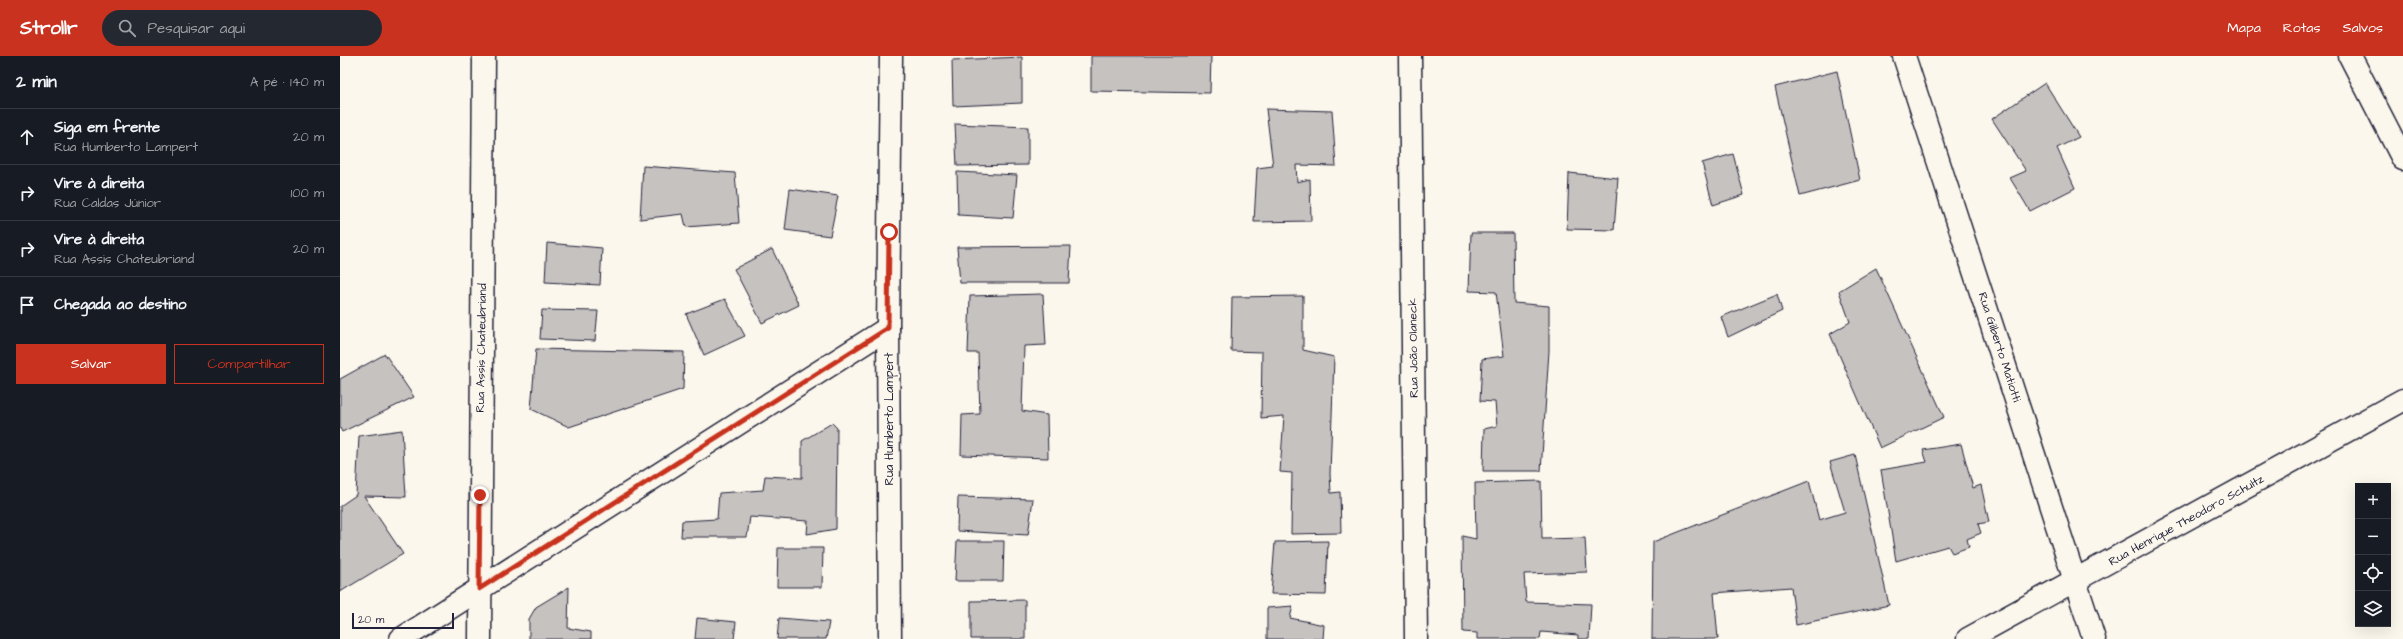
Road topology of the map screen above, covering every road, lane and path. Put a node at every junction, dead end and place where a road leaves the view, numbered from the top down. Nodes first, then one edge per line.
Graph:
1 (484, 56) edge
2 (890, 56) edge
3 (1410, 56) edge
4 (1904, 56) edge
5 (2350, 56) edge
6 (2403, 159) edge
7 (888, 328) junction
8 (2403, 400) edge
9 (2076, 580) junction
10 (479, 589) junction
11 (401, 639) edge
12 (480, 639) edge
13 (890, 639) edge
14 (1416, 639) edge
15 (1968, 639) edge
16 (2094, 639) edge

1 - 10 street, Rua Assis Chateubriand
2 - 7 street, Rua Humberto Lampert
3 - 14 street, Rua João Olaneck
4 - 9 street, Rua Gilberto Matiotti
5 - 6 street
7 - 10 street
7 - 13 street, Rua Humberto Lampert
8 - 9 street, Rua Henrique Theodoro Schultz
9 - 15 street, Rua Henrique Theodoro Schultz
9 - 16 street, Rua Gilberto Matiotti
10 - 11 street
10 - 12 street, Rua Assis Chateubriand

